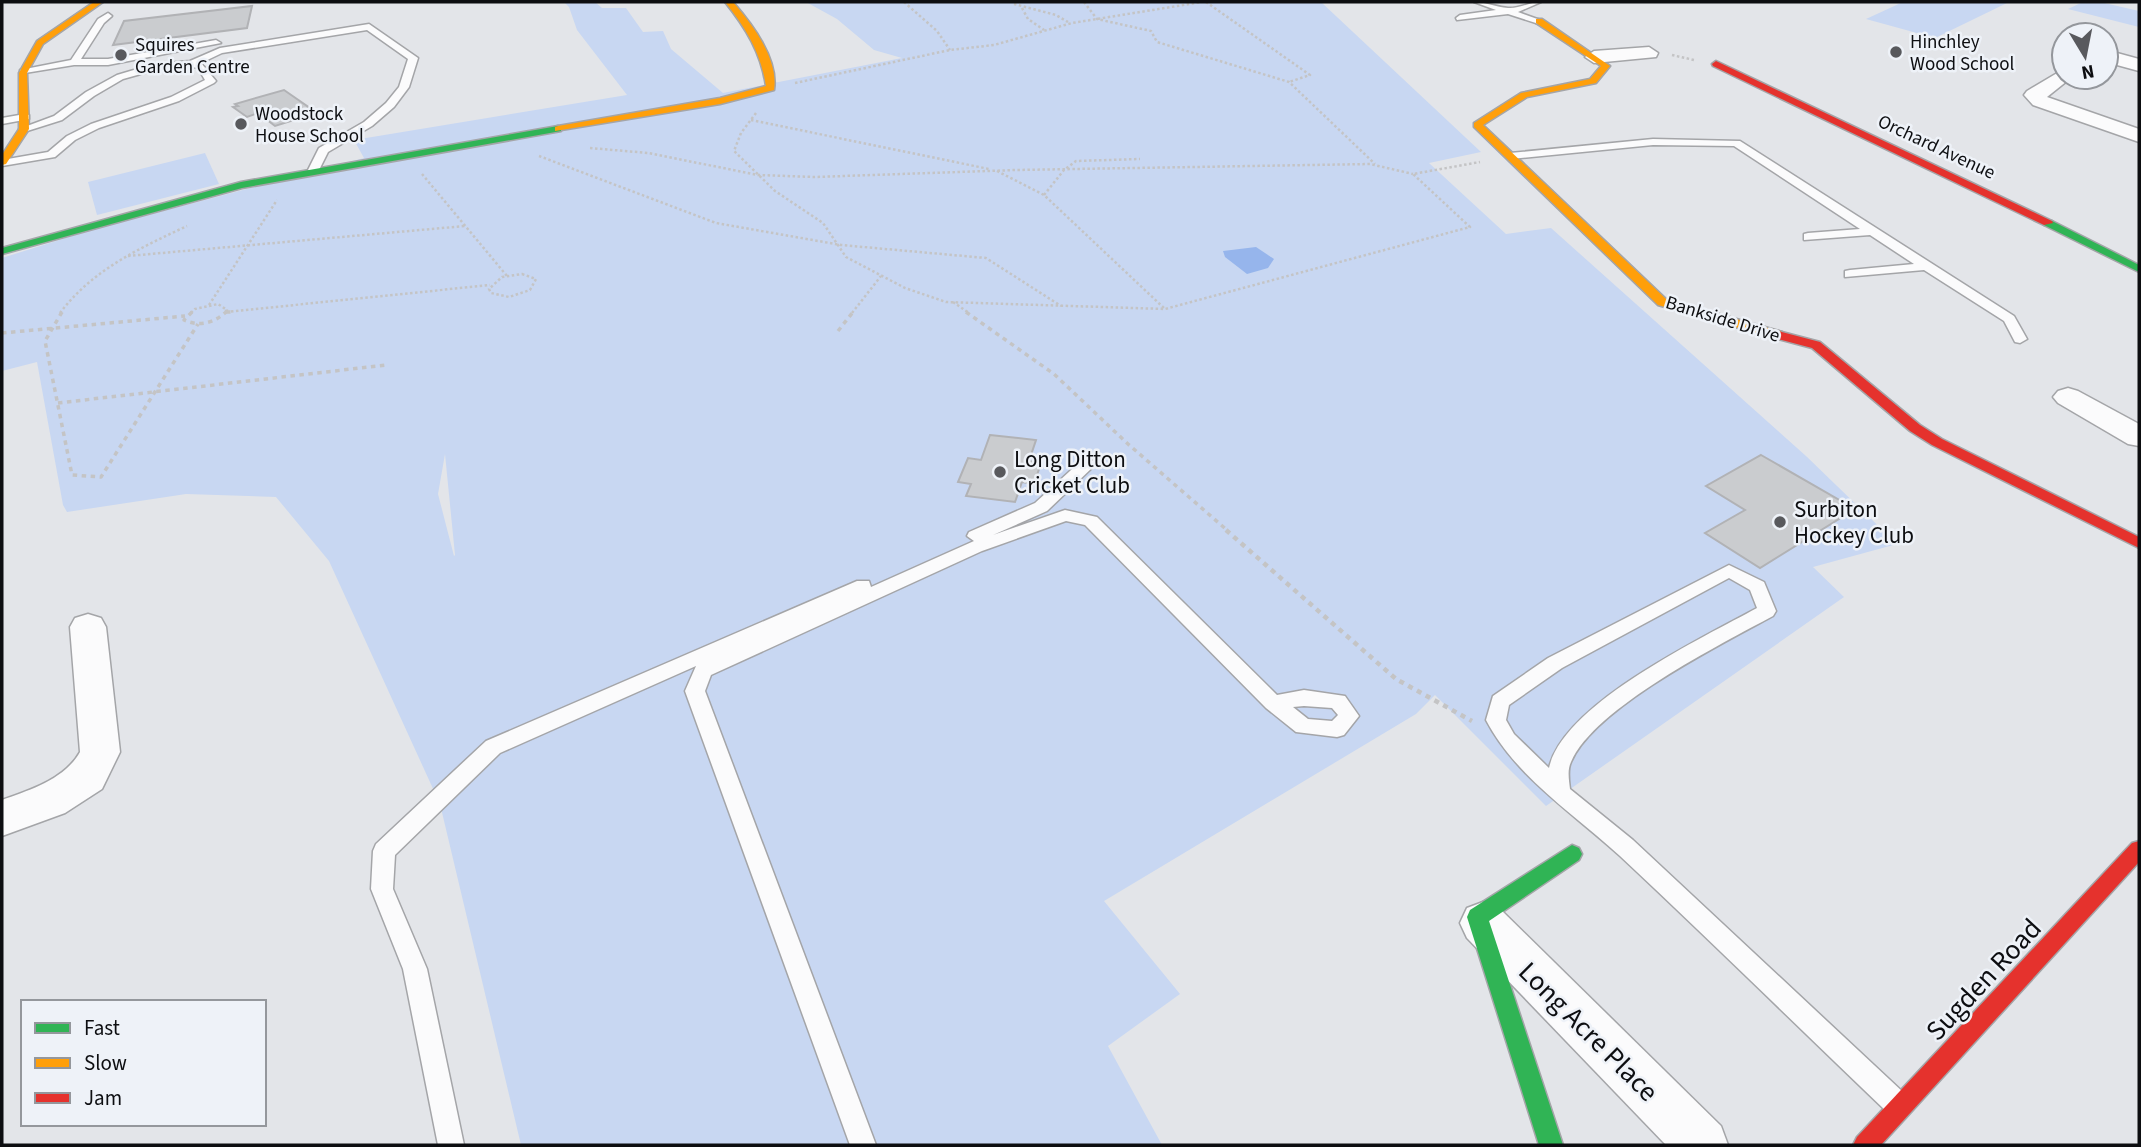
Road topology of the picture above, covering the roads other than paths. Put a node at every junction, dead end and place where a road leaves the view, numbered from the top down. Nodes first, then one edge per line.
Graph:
1 (99, 2) edge
2 (729, 2) edge
3 (1478, 2) edge
4 (1537, 2) edge
5 (1512, 11) junction
6 (108, 16) dead end
7 (364, 16) dead end
8 (1460, 18) dead end
9 (1539, 20) joint
10 (1648, 53) road end
11 (1594, 57) junction
12 (2120, 60) edge
13 (74, 62) junction
14 (192, 64) junction
15 (1716, 64) road end
16 (2139, 65) edge
17 (25, 70) junction
18 (2050, 84) edge
19 (2, 121) edge
20 (24, 123) junction
21 (2139, 136) edge
22 (1510, 156) junction
23 (2, 163) edge
24 (314, 170) junction
25 (1873, 231) junction
26 (1808, 237) dead end
27 (2, 251) edge
28 (1927, 266) junction
29 (2139, 269) edge
30 (1850, 274) dead end
31 (2021, 339) dead end
32 (2068, 397) dead end
33 (2139, 437) edge
34 (1088, 463) dead end
35 (2139, 543) edge
36 (88, 628) dead end
37 (1273, 703) dead end
38 (1560, 792) junction
39 (2, 818) edge
40 (2139, 849) edge
41 (1572, 854) dead end
42 (1477, 917) junction
43 (1900, 1107) junction
44 (451, 1145) edge
45 (863, 1145) edge
46 (1552, 1145) edge
47 (1702, 1145) edge
48 (1865, 1145) edge

1 - 17 street
2 - 24 street
3 - 5 lane
4 - 5 lane
5 - 8 lane
5 - 9 lane
6 - 13 lane
7 - 13 lane
9 - 11 street
10 - 11 street
11 - 22 street, Bankside Drive
12 - 16 street
13 - 17 lane
14 - 20 lane
14 - 23 lane
14 - 24 lane
15 - 29 street, Orchard Avenue
17 - 20 street
18 - 21 street
19 - 20 lane
20 - 23 street
22 - 25 lane
22 - 35 street, Bankside Drive
24 - 27 street
25 - 26 lane
25 - 28 lane
28 - 30 lane
28 - 31 lane
32 - 33 street
34 - 44 lane
36 - 39 street
37 - 45 lane
38 - 38 lane
38 - 43 lane
40 - 43 street, Sugden Road
41 - 42 street
42 - 46 street, Long Acre Place
42 - 47 street, Long Acre Place
43 - 48 street, Sugden Road

